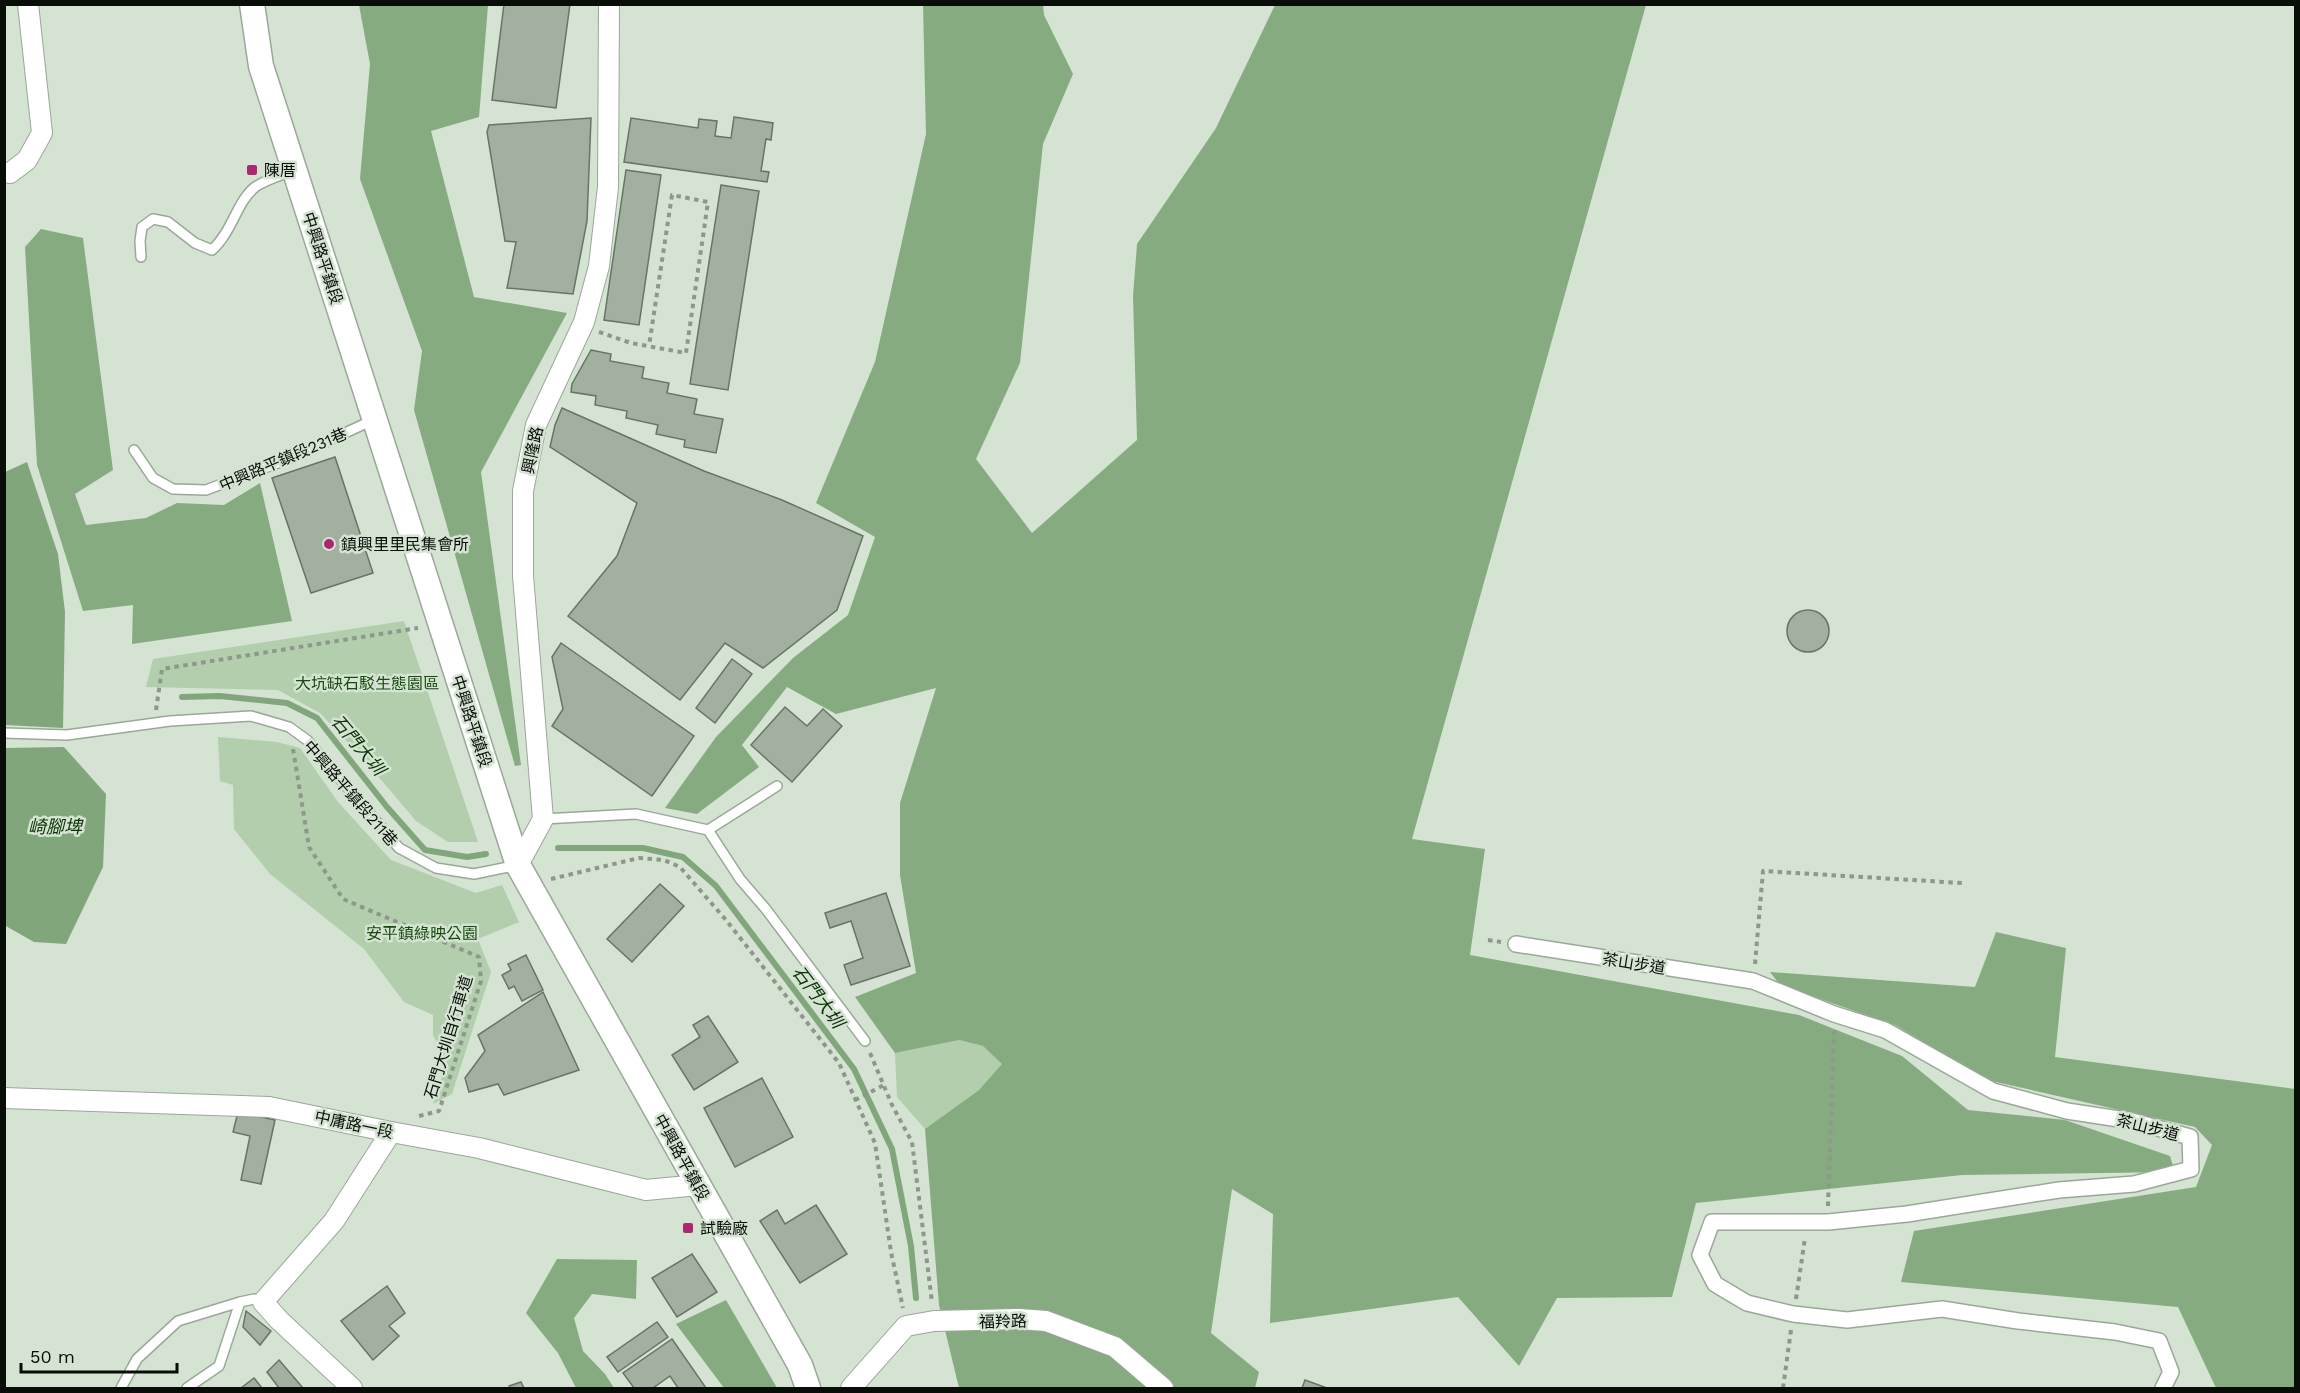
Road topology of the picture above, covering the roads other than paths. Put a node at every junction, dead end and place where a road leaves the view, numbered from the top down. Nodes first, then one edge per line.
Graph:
1 (28, 4) edge
2 (252, 4) edge
3 (609, 4) edge
4 (294, 170) junction
5 (10, 173) dead end
6 (141, 257) dead end
7 (375, 419) junction
8 (134, 450) dead end
9 (4, 733) edge
10 (777, 786) dead end
11 (543, 819) junction
12 (708, 830) junction
13 (523, 875) junction
14 (1516, 944) dead end
15 (865, 1041) road end
16 (4, 1098) edge
17 (391, 1132) junction
18 (698, 1185) junction
19 (240, 1302) junction
20 (263, 1302) junction
21 (121, 1389) edge
22 (187, 1389) edge
23 (352, 1389) edge
24 (808, 1389) edge
25 (851, 1389) edge
26 (1163, 1389) edge
27 (2163, 1389) edge

1 - 5 street
2 - 4 street, 中興路平鎮段
3 - 11 street, 興隆路
4 - 6 lane
4 - 7 street, 中興路平鎮段
7 - 8 lane, 中興路平鎮段231巷
7 - 13 street, 中興路平鎮段
9 - 13 lane, 中興路平鎮段211巷
10 - 12 lane
11 - 12 lane
11 - 13 street
12 - 15 lane
13 - 18 street, 中興路平鎮段
14 - 27 street, 茶山步道
16 - 17 street, 中庸路一段
17 - 18 street, 中庸路一段
17 - 20 street
18 - 24 street, 中興路平鎮段
19 - 20 lane
19 - 21 lane
19 - 22 lane
20 - 23 street
25 - 26 street, 福羚路

